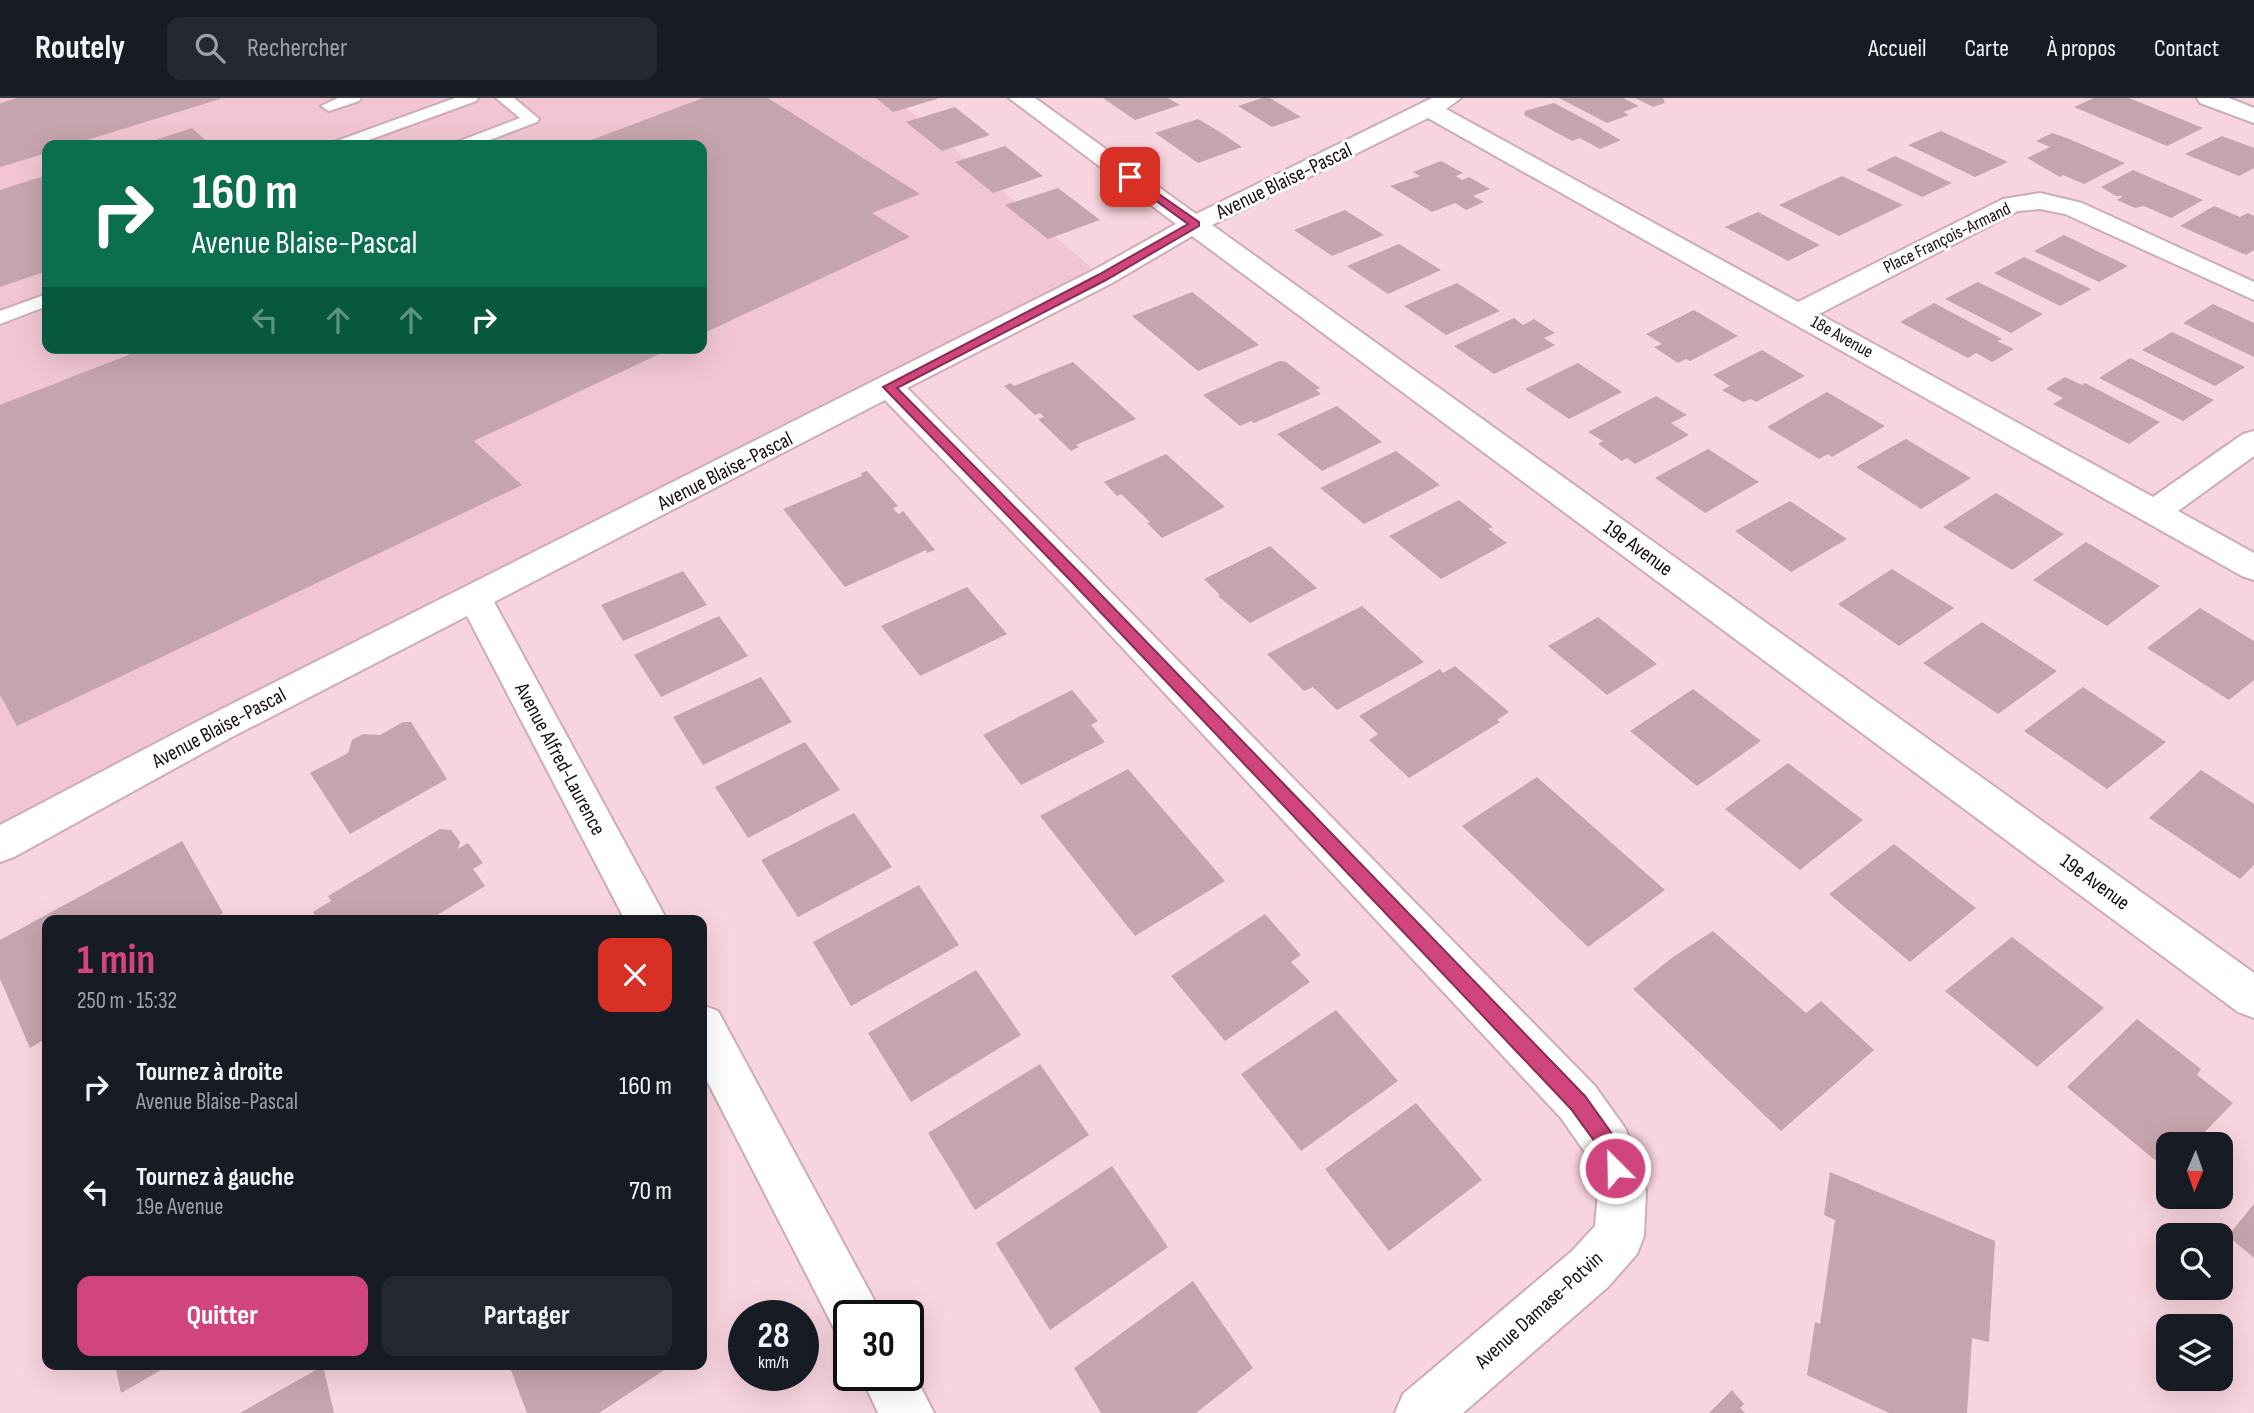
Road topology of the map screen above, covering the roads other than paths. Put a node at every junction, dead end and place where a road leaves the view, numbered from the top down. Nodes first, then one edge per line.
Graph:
1 (353, 98) edge
2 (470, 98) edge
3 (505, 98) edge
4 (1020, 98) edge
5 (2208, 98) edge
6 (1440, 104) edge
7 (329, 106) dead end
8 (2254, 116) edge
9 (354, 140) edge
10 (476, 140) edge
11 (1195, 224) junction
12 (2254, 292) edge
13 (42, 302) edge
14 (1799, 313) junction
15 (0, 318) edge
16 (890, 387) junction
17 (2254, 442) edge
18 (2155, 512) junction
19 (2254, 568) edge
20 (475, 598) junction
21 (0, 845) edge
22 (643, 915) edge
23 (2254, 998) edge
24 (707, 1035) edge
25 (847, 1300) edge
26 (895, 1391) edge
27 (907, 1413) edge
28 (1422, 1413) edge

1 - 7 lane
2 - 9 lane
3 - 10 lane
4 - 11 street, 19e Avenue
5 - 8 street
6 - 11 street, Avenue Blaise-Pascal
6 - 14 street, 18e Avenue
11 - 16 street, Avenue Blaise-Pascal
11 - 23 street, 19e Avenue
12 - 14 street, Place François-Armand
13 - 15 lane
14 - 18 street, 18e Avenue
16 - 20 street, Avenue Blaise-Pascal
16 - 28 street, Avenue Damase-Potvin
17 - 18 street
18 - 19 street, 18e Avenue
20 - 21 street, Avenue Blaise-Pascal
20 - 22 street, Avenue Alfred-Laurence
24 - 25 street
26 - 27 street

